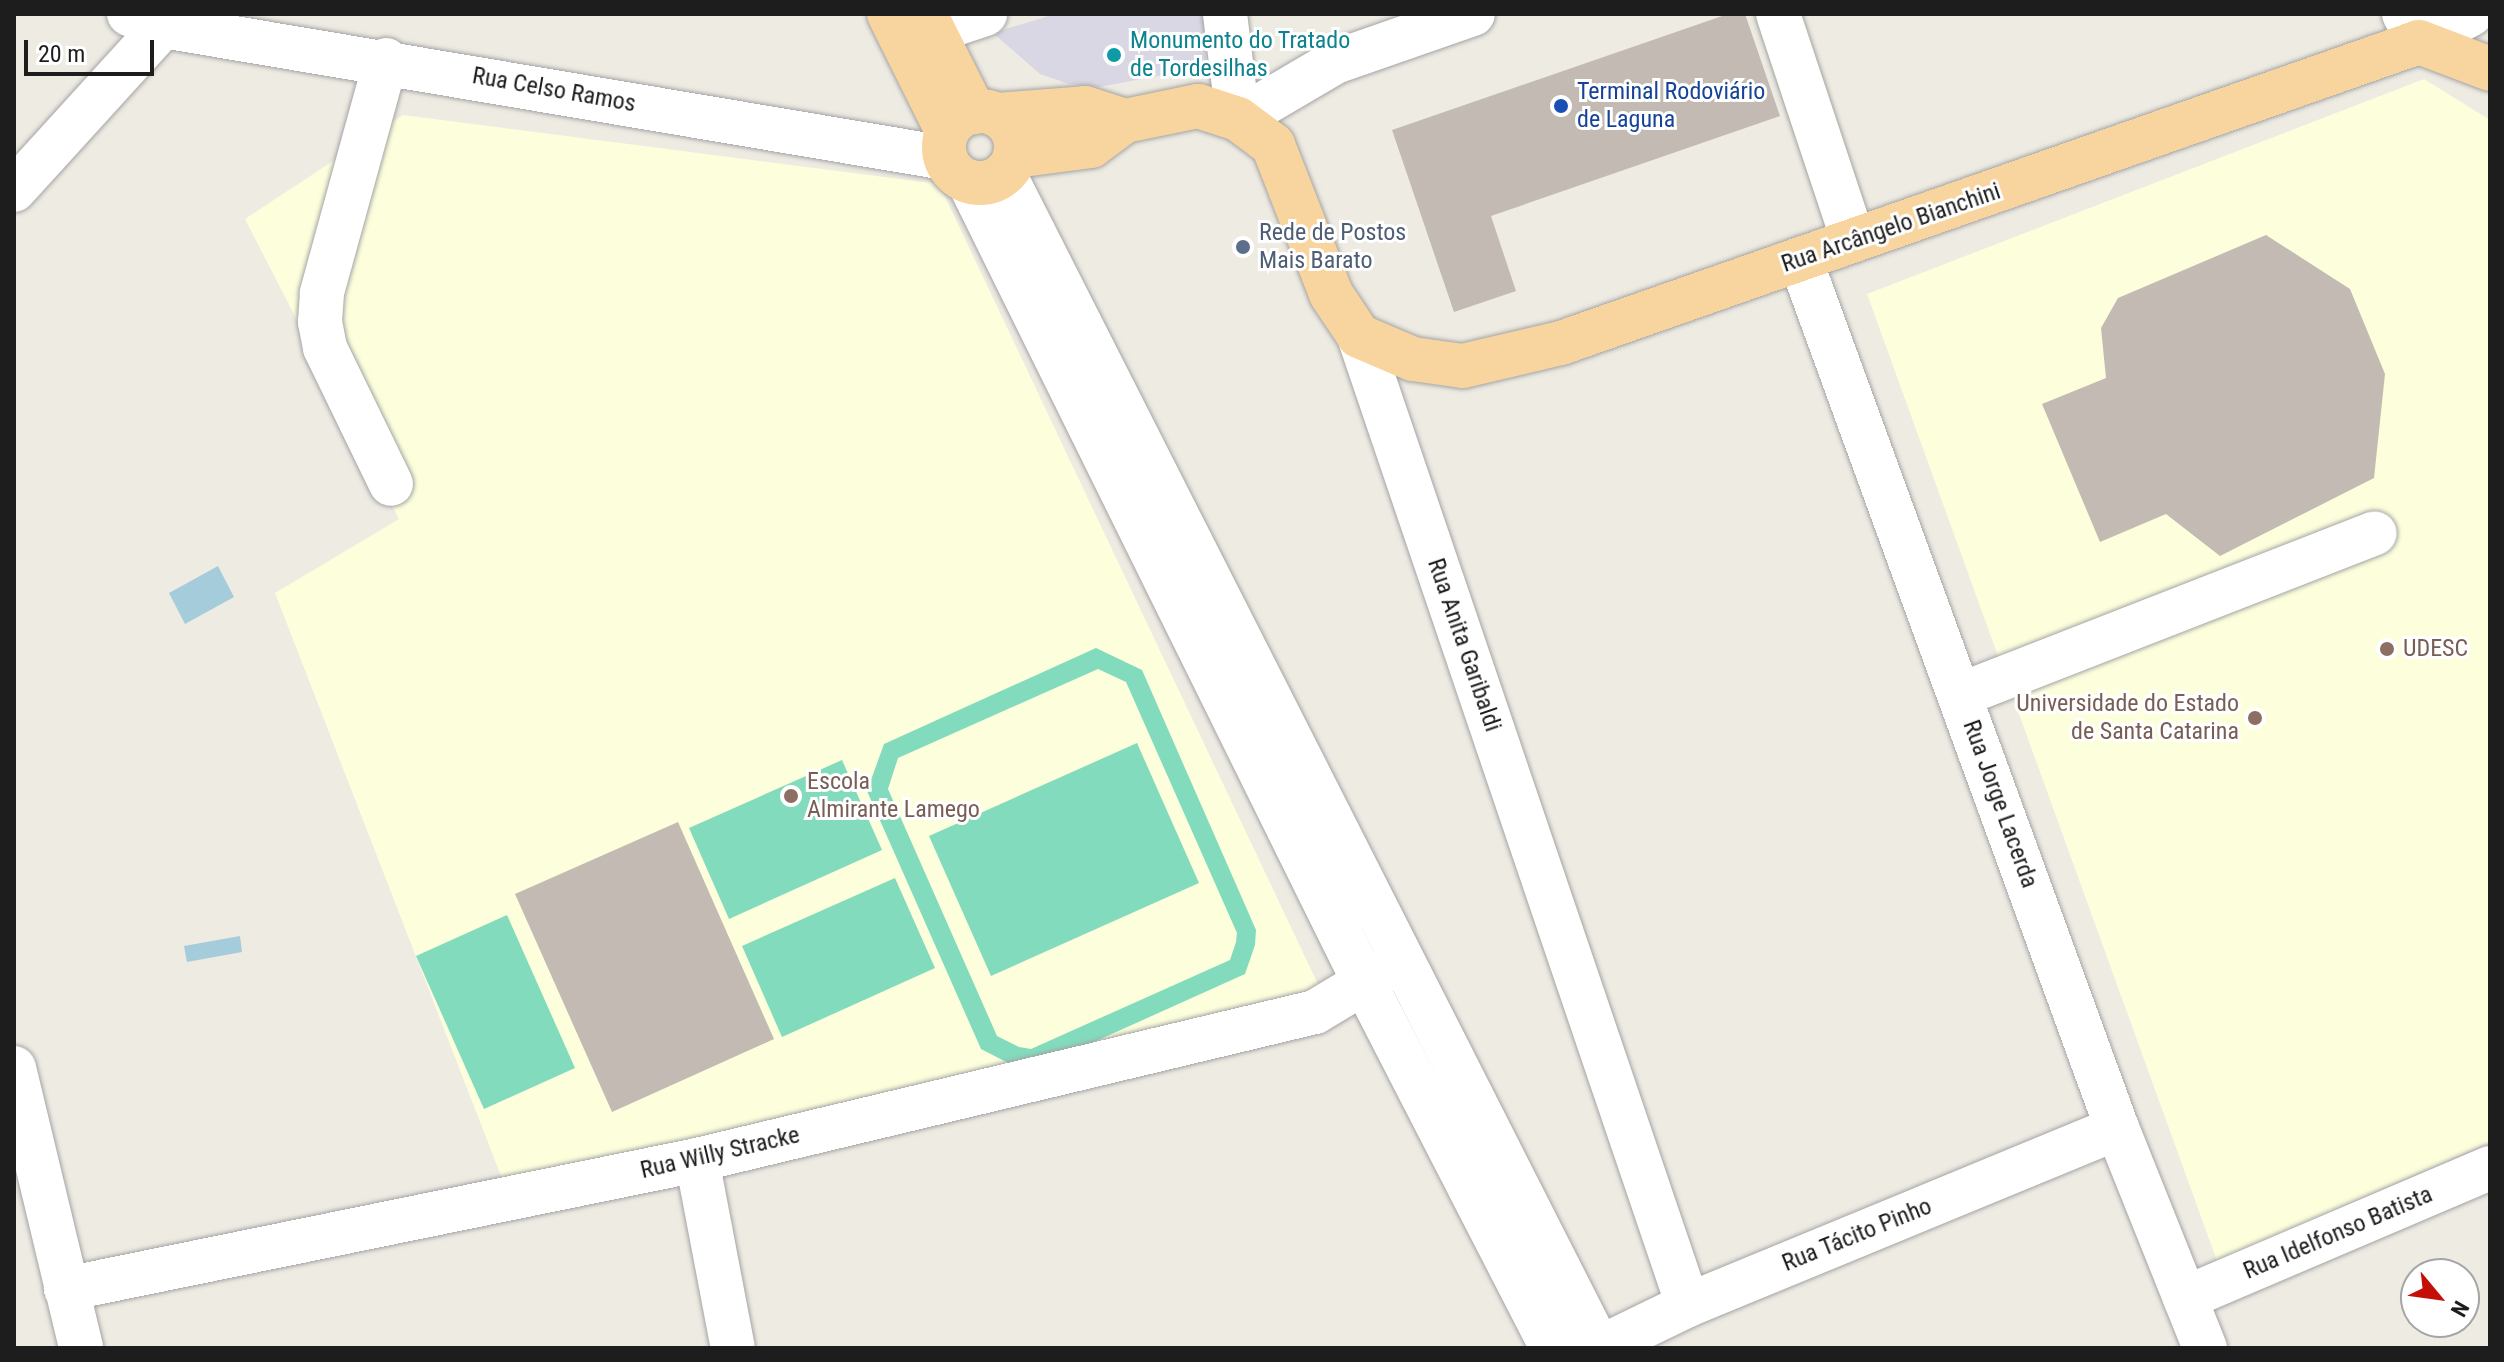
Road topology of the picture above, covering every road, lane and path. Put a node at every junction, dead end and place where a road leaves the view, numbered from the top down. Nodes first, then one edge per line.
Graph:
1 (889, 14) edge
2 (985, 14) edge
3 (1225, 14) edge
4 (1473, 14) edge
5 (1778, 14) edge
6 (2471, 14) edge
7 (155, 18) edge
8 (930, 23) edge
9 (2411, 28) edge
10 (386, 60) junction
11 (2490, 69) edge
12 (1238, 119) junction
13 (979, 147) junction
14 (14, 190) edge
15 (1853, 240) junction
16 (1800, 259) junction
17 (1359, 336) junction
18 (391, 484) dead end
19 (2375, 533) dead end
20 (1960, 695) junction
21 (1383, 972) junction
22 (14, 1068) edge
23 (2117, 1128) junction
24 (697, 1160) junction
25 (2490, 1168) edge
26 (66, 1289) junction
27 (2185, 1298) junction
28 (1688, 1305) junction
29 (81, 1348) edge
30 (733, 1348) edge
31 (1552, 1348) edge
32 (1599, 1348) edge
33 (2205, 1348) edge

1 - 13 main road
2 - 8 street
3 - 12 street
4 - 12 street
5 - 15 street
6 - 9 street
7 - 10 street, Rua Celso Ramos
7 - 14 street
8 - 13 main road
9 - 11 main road
9 - 15 main road, Rua Arcângelo Bianchini
10 - 13 street, Rua Celso Ramos
10 - 18 street
12 - 13 main road, Rua Anita Garibaldi
12 - 17 main road, Rua Anita Garibaldi
13 - 21 street
15 - 16 main road, Rua Arcângelo Bianchini
16 - 17 main road, Rua Arcângelo Bianchini
16 - 20 street, Rua Jorge Lacerda
17 - 28 street, Rua Anita Garibaldi
19 - 20 street
20 - 23 street, Rua Jorge Lacerda
21 - 24 street, Rua Willy Stracke
21 - 31 street
21 - 32 street
22 - 26 street
23 - 27 street, Rua Jorge Lacerda
23 - 28 street, Rua Tácito Pinho
24 - 26 street, Rua Willy Stracke
24 - 30 street
25 - 27 street, Rua Idelfonso Batista
26 - 29 street
27 - 33 street, Rua Jorge Lacerda
28 - 32 street, Rua Tácito Pinho

